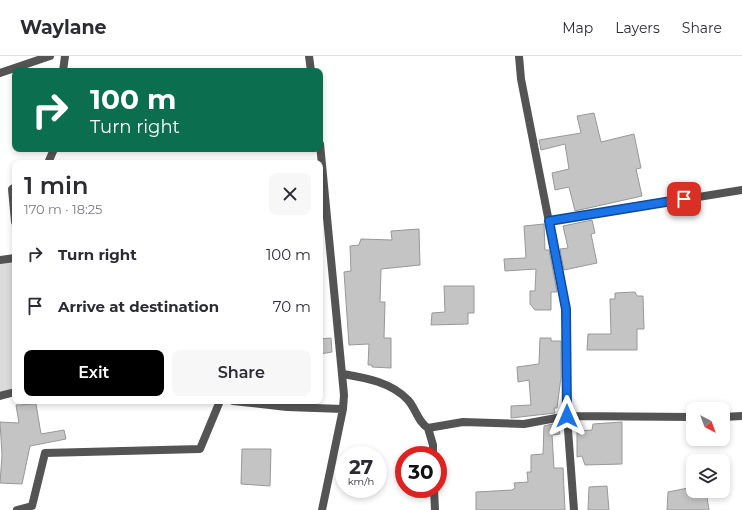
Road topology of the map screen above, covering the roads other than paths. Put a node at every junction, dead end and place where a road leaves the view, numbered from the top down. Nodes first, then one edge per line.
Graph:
1 (50, 56) edge
2 (65, 56) edge
3 (309, 56) edge
4 (519, 56) edge
5 (15, 68) edge
6 (63, 68) edge
7 (311, 68) edge
8 (12, 69) edge
9 (0, 73) edge
10 (323, 174) edge
11 (742, 190) edge
12 (549, 221) junction
13 (12, 258) edge
14 (0, 260) edge
15 (343, 374) junction
16 (12, 393) edge
17 (0, 396) edge
18 (219, 404) edge
19 (260, 404) edge
20 (343, 409) junction
21 (567, 416) junction
22 (742, 416) edge
23 (686, 417) edge
24 (730, 417) edge
25 (428, 428) junction
26 (433, 446) edge
27 (434, 498) edge
28 (17, 510) edge
29 (322, 510) edge
30 (435, 510) edge
31 (574, 510) edge

1 - 5 street
2 - 6 street
3 - 7 street
4 - 12 street
8 - 9 street
10 - 15 street
11 - 12 street
12 - 21 street
13 - 14 street
15 - 20 street
15 - 25 street
16 - 17 street
18 - 28 street
19 - 20 street
20 - 29 street
21 - 23 street
21 - 25 street
21 - 31 street
22 - 24 street
25 - 26 street
27 - 30 street

